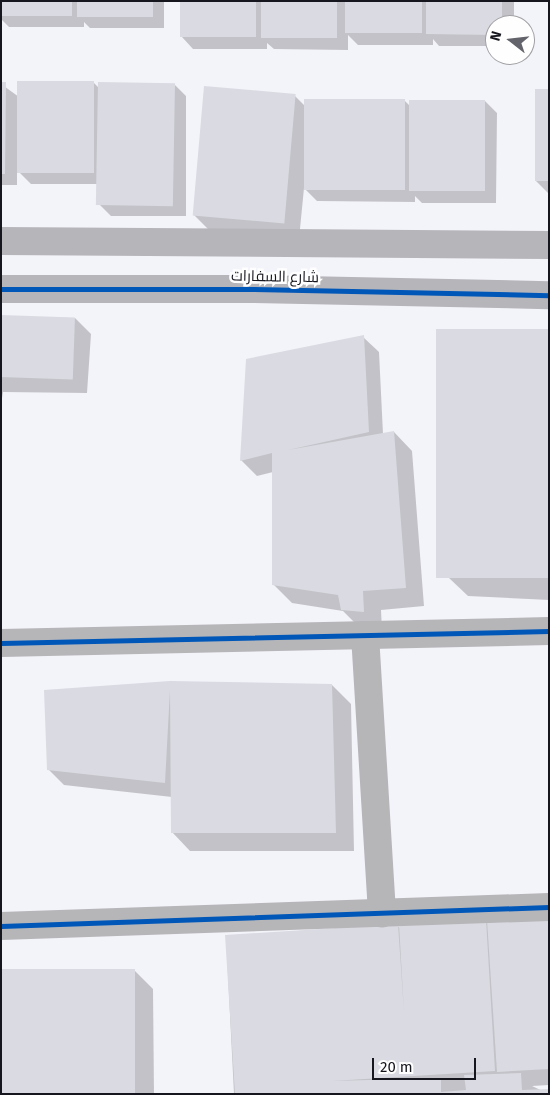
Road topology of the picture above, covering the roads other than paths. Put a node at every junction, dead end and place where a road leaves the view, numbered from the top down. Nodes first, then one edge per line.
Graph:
1 (1, 241) edge
2 (549, 245) edge
3 (1, 289) edge
4 (549, 295) edge
5 (549, 630) edge
6 (365, 635) junction
7 (1, 644) edge
8 (549, 907) edge
9 (382, 913) junction
10 (1, 926) edge

1 - 2 street
3 - 4 street, شارع السفارات
5 - 6 street
6 - 7 street
6 - 9 street
8 - 9 street
9 - 10 street

